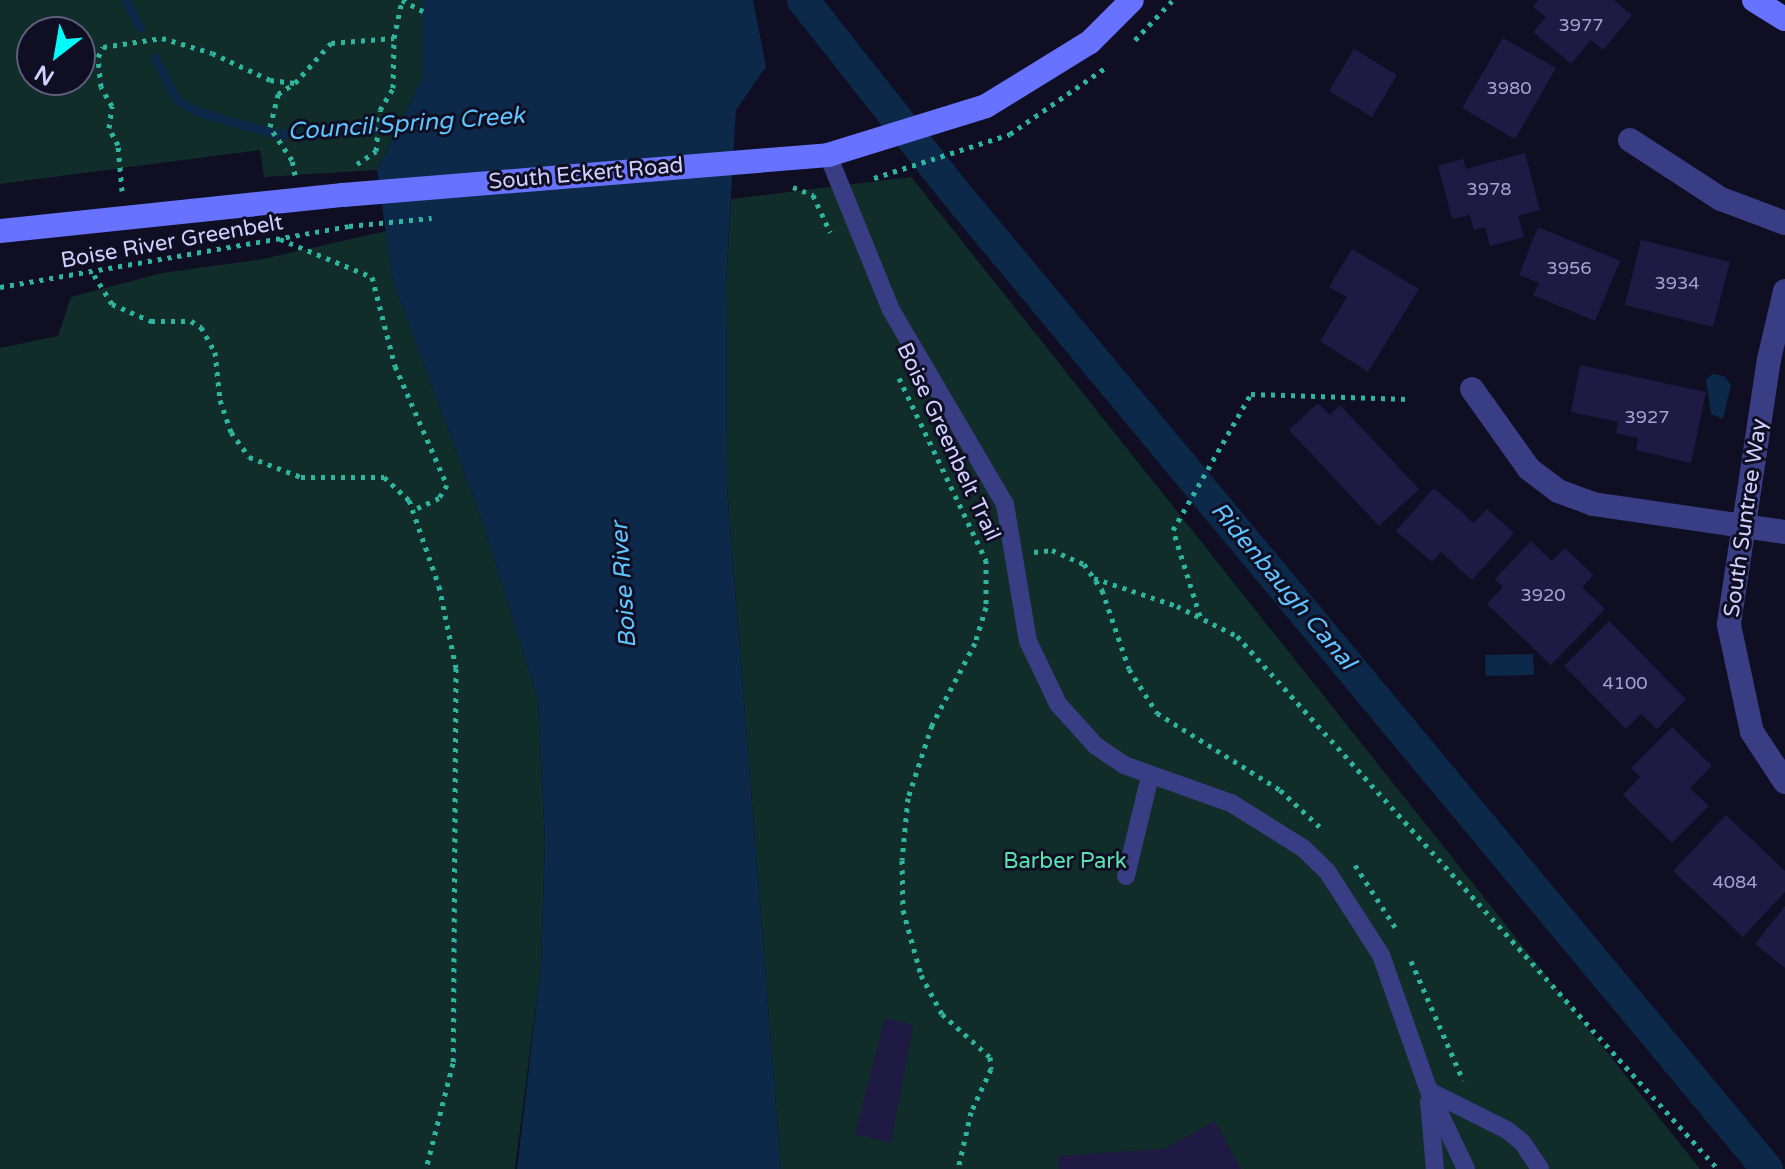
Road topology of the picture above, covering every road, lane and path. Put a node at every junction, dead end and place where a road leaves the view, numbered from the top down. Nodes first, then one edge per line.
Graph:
1 (402, 0) edge
2 (1132, 0) edge
3 (1754, 0) edge
4 (423, 11) dead end
5 (1785, 19) edge
6 (394, 38) junction
7 (295, 83) junction
8 (1001, 138) dead end
9 (1630, 140) dead end
10 (828, 155) junction
11 (348, 165) dead end
12 (308, 169) dead end
13 (294, 170) junction
14 (874, 178) dead end
15 (790, 186) dead end
16 (298, 200) junction
17 (125, 217) junction
18 (1785, 223) edge
19 (349, 226) dead end
20 (0, 231) edge
21 (833, 237) dead end
22 (280, 239) junction
23 (94, 275) junction
24 (0, 287) edge
25 (1785, 291) edge
26 (893, 363) dead end
27 (1472, 389) dead end
28 (1409, 399) dead end
29 (413, 510) junction
30 (1745, 526) junction
31 (1785, 532) edge
32 (1094, 578) dead end
33 (1200, 616) junction
34 (1150, 776) junction
35 (1785, 782) edge
36 (1126, 876) dead end
37 (1429, 1091) junction
38 (426, 1169) edge
39 (958, 1169) edge
40 (1435, 1169) edge
41 (1466, 1169) edge
42 (1540, 1169) edge
43 (1718, 1169) edge

1 - 4 path
1 - 6 path
2 - 10 street, South Eckert Road
3 - 5 street
6 - 7 path
6 - 11 path
7 - 13 path
7 - 17 path
8 - 14 path
9 - 18 street
10 - 16 street, South Eckert Road
10 - 34 lane
12 - 13 path
13 - 16 path
15 - 21 path
16 - 17 street, South Eckert Road
17 - 20 street, South Eckert Road
19 - 22 path, Boise River Greenbelt
22 - 23 path, Boise River Greenbelt
22 - 29 path
23 - 24 path, Boise River Greenbelt
23 - 29 path
25 - 30 street, South Suntree Way
26 - 39 path, Boise Greenbelt Trail
27 - 30 street
28 - 33 path
29 - 38 path
30 - 31 street
30 - 35 street, South Suntree Way
32 - 33 path
33 - 43 path
34 - 36 lane
34 - 37 lane
37 - 40 lane
37 - 41 lane
37 - 42 lane

